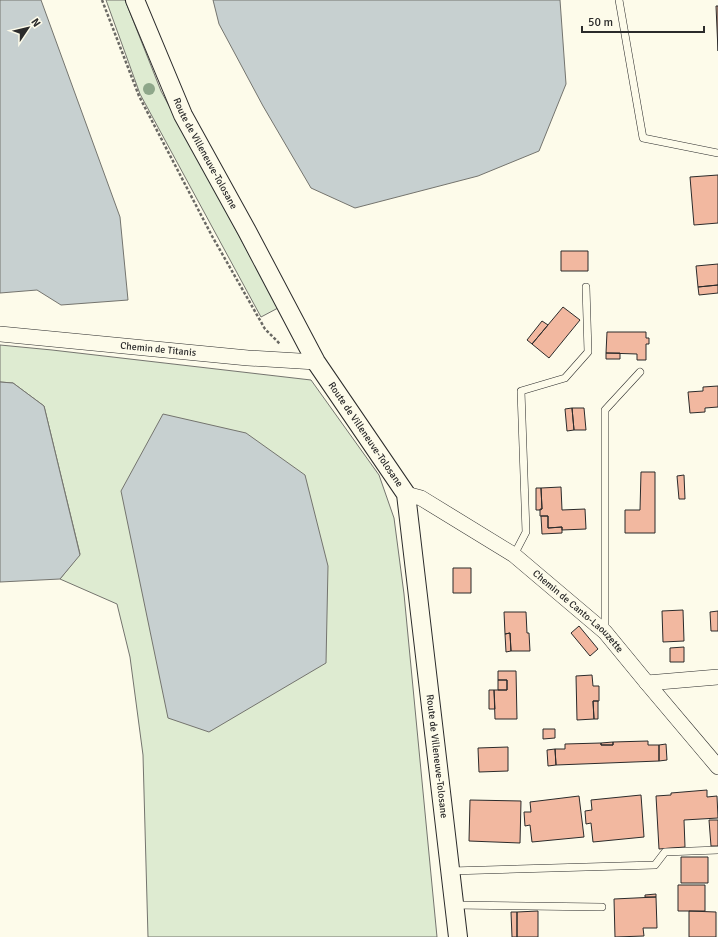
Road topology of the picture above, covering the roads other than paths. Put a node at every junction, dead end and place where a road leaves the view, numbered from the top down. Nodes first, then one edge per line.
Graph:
1 (135, 0) edge
2 (619, 0) edge
3 (718, 153) edge
4 (586, 287) dead end
5 (0, 334) edge
6 (316, 362) junction
7 (640, 372) dead end
8 (406, 494) junction
9 (514, 555) junction
10 (605, 632) junction
11 (718, 676) edge
12 (647, 683) junction
13 (718, 767) edge
14 (718, 850) edge
15 (451, 871) junction
16 (455, 905) junction
17 (602, 907) dead end
18 (458, 937) edge

1 - 6 street, Route de Villeneuve-Tolosane
2 - 3 lane
4 - 9 lane
5 - 6 street, Chemin de Titanis
6 - 8 street, Route de Villeneuve-Tolosane
7 - 10 lane
8 - 9 street, Chemin de Canto-Laouzette
8 - 15 street, Route de Villeneuve-Tolosane
9 - 10 street, Chemin de Canto-Laouzette
10 - 12 street, Chemin de Canto-Laouzette
11 - 12 street
12 - 13 street, Chemin de Canto-Laouzette
14 - 15 lane
15 - 16 street, Route de Villeneuve-Tolosane
16 - 17 lane
16 - 18 street, Route de Villeneuve-Tolosane

